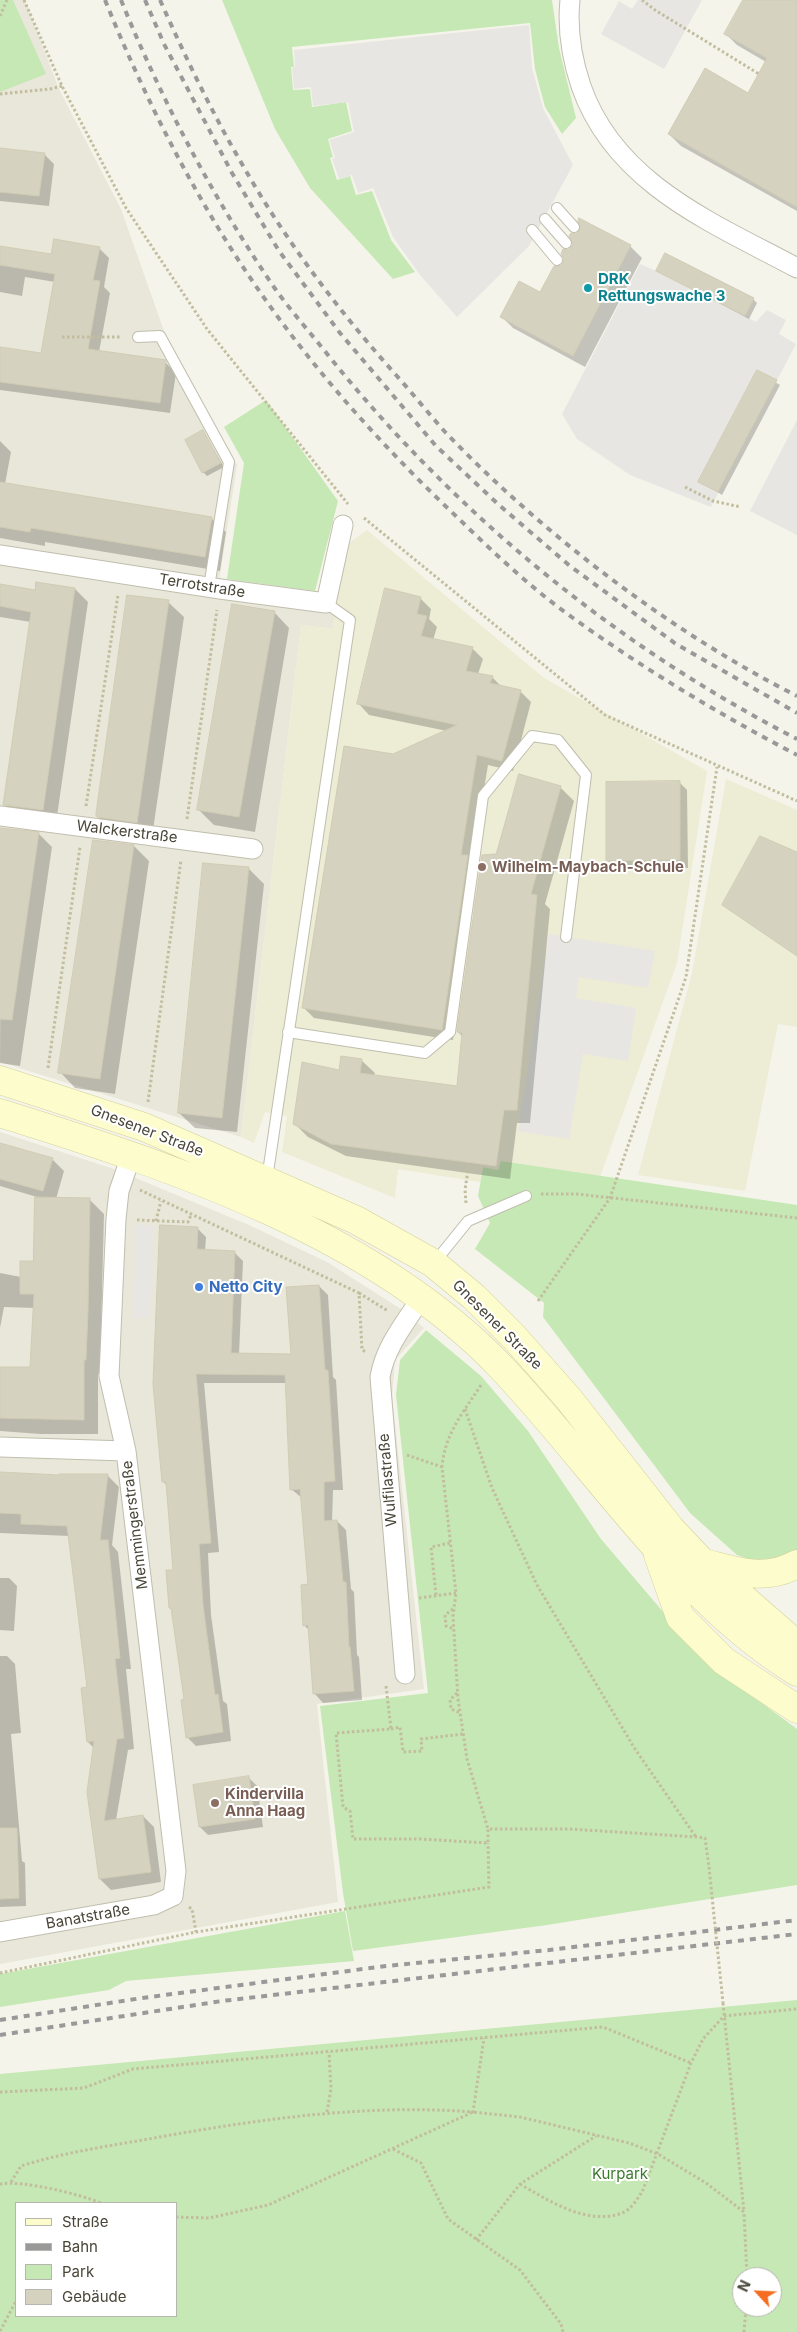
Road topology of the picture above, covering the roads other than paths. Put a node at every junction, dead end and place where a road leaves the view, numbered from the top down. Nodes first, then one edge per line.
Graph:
1 (570, 0) edge
2 (557, 208) dead end
3 (544, 219) dead end
4 (574, 227) dead end
5 (532, 230) dead end
6 (566, 244) dead end
7 (557, 260) dead end
8 (797, 268) edge
9 (138, 337) road end
10 (348, 517) road end
11 (0, 555) edge
12 (215, 588) junction
13 (326, 603) junction
14 (0, 816) edge
15 (253, 849) dead end
16 (566, 937) dead end
17 (288, 1032) junction
18 (0, 1080) edge
19 (0, 1113) edge
20 (131, 1156) junction
21 (267, 1180) junction
22 (526, 1196) road end
23 (433, 1264) junction
24 (422, 1298) junction
25 (0, 1446) edge
26 (126, 1452) junction
27 (655, 1546) junction
28 (702, 1562) junction
29 (797, 1564) edge
30 (797, 1645) edge
31 (797, 1672) edge
32 (405, 1674) road end
33 (797, 1709) edge
34 (173, 1896) joint
35 (0, 1932) edge

1 - 8 street
2 - 4 lane
3 - 6 lane
5 - 7 lane
9 - 12 lane
10 - 13 street
11 - 12 street, Terrotstraße
12 - 13 street, Terrotstraße
13 - 17 lane
14 - 15 street, Walckerstraße
16 - 17 lane
17 - 21 lane
18 - 21 main road, Gnesener Straße
19 - 20 main road, Gnesener Straße
20 - 24 main road, Gnesener Straße
20 - 26 street, Memmingerstraße
21 - 23 main road, Gnesener Straße
22 - 23 lane
23 - 28 main road, Gnesener Straße
24 - 27 main road, Gnesener Straße
24 - 32 street, Wulfilastraße
25 - 26 street
26 - 34 street, Memmingerstraße
27 - 31 main road, Gnesener Straße
27 - 33 main road
28 - 29 main road
28 - 30 main road, Gnesener Straße
34 - 35 street, Banatstraße

